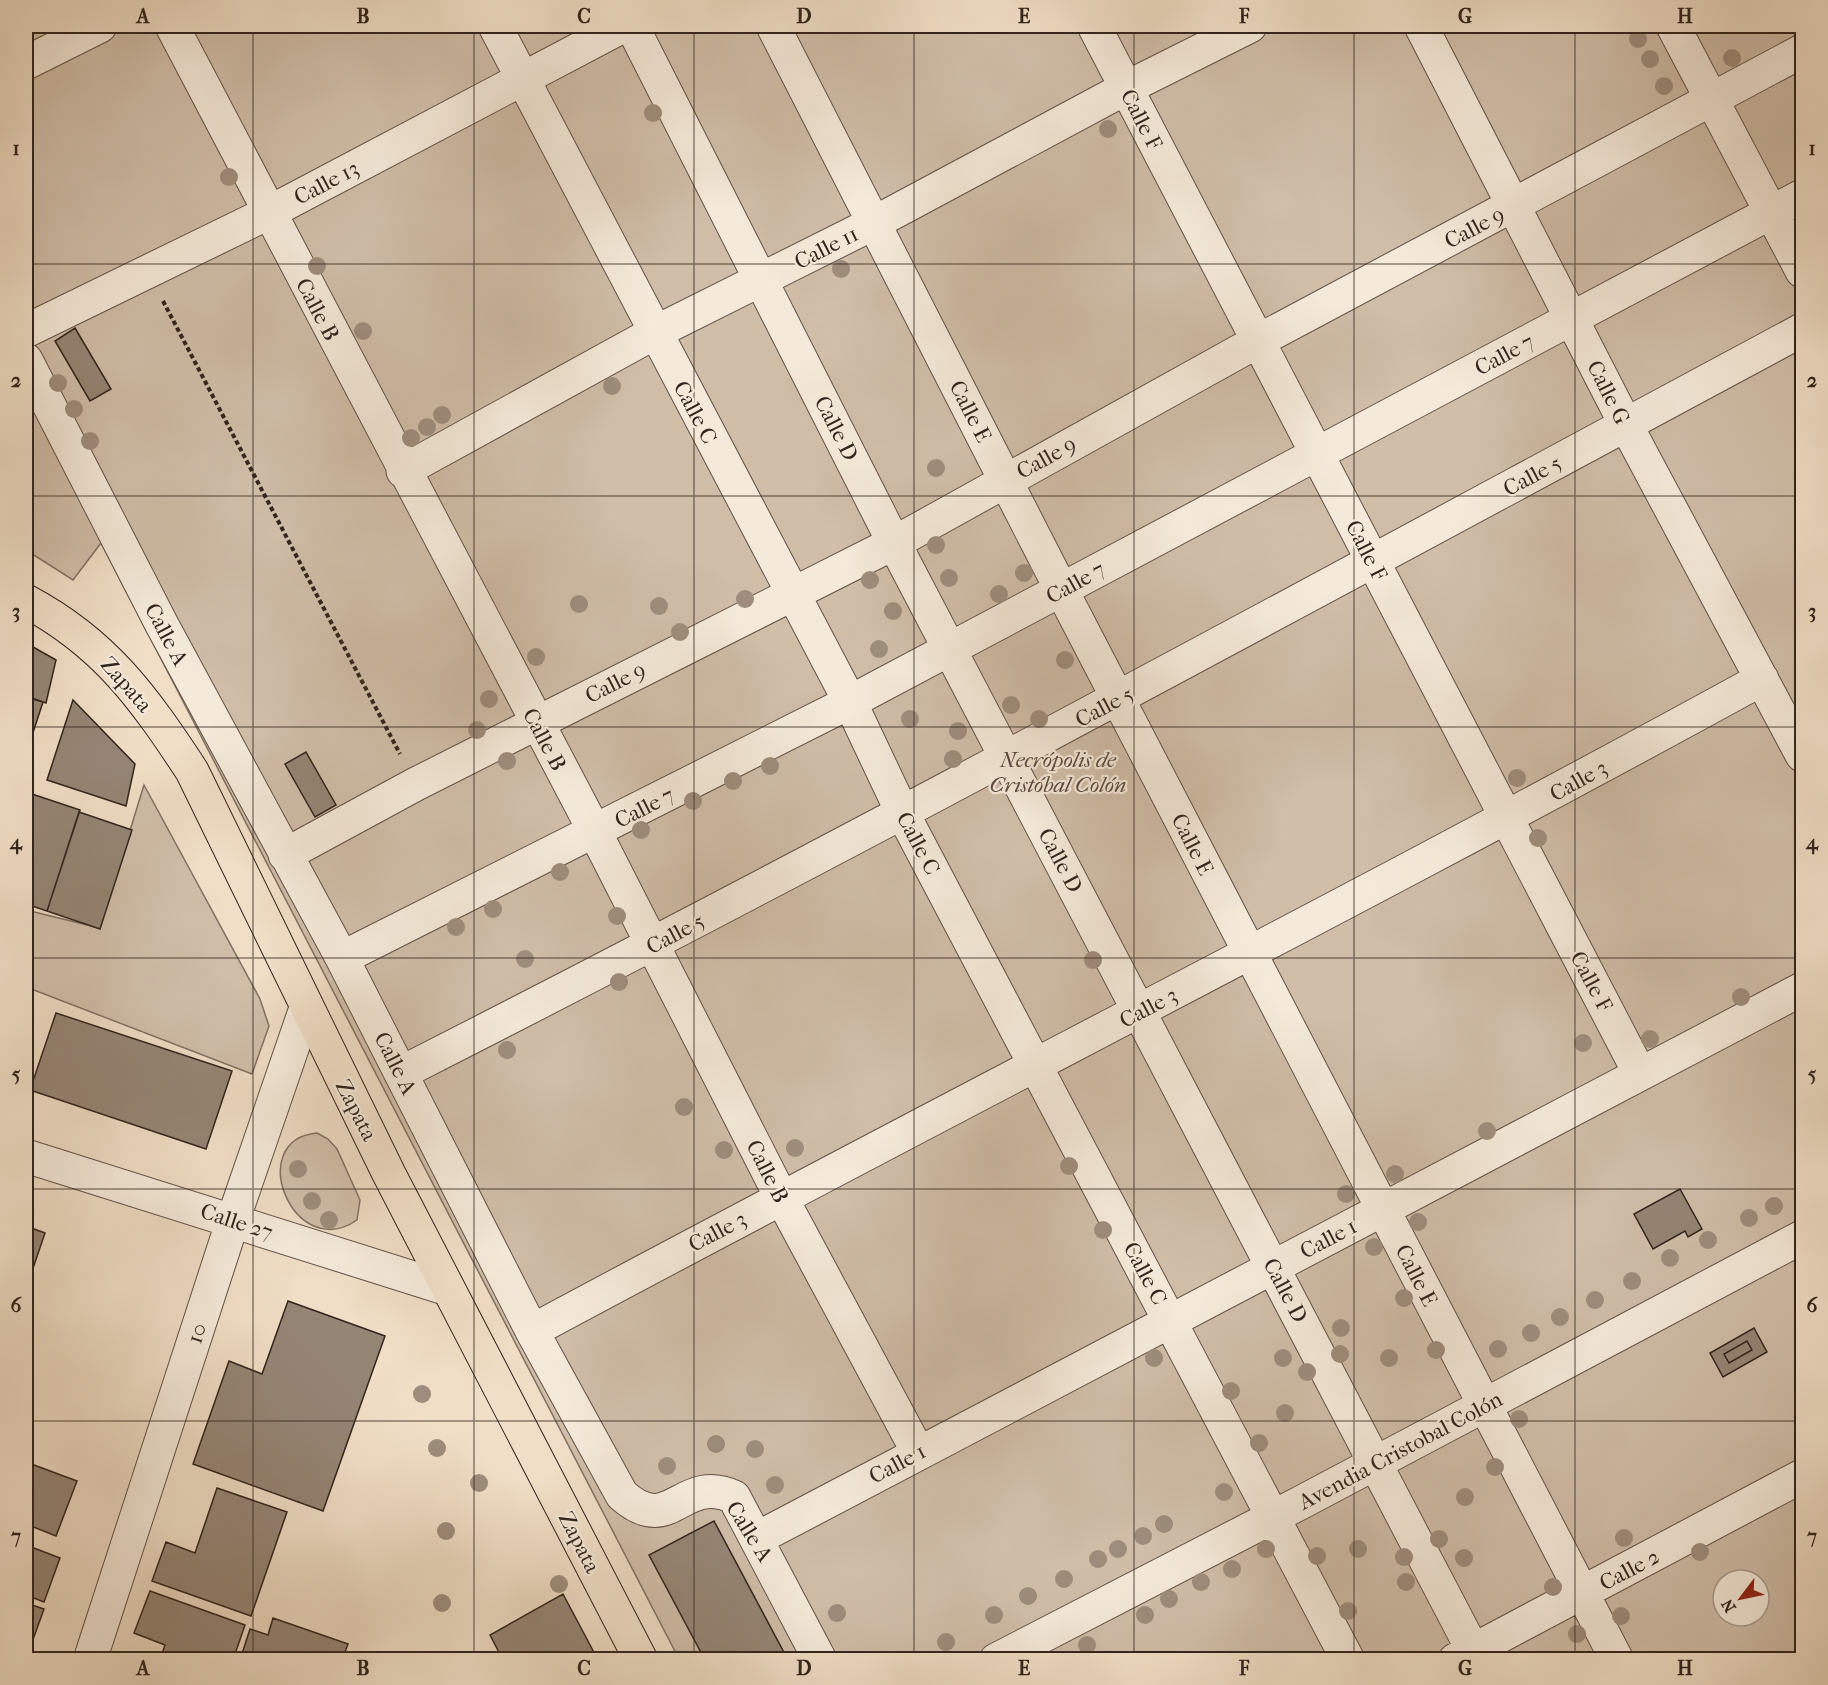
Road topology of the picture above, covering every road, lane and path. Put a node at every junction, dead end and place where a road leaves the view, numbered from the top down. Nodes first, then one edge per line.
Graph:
1 (100, 26) edge
2 (172, 26) edge
3 (495, 26) edge
4 (623, 26) edge
5 (632, 26) edge
6 (773, 26) edge
7 (1094, 26) edge
8 (1250, 26) edge
9 (1421, 26) edge
10 (1673, 26) edge
11 (1803, 51) edge
12 (26, 63) edge
13 (522, 78) junction
14 (1126, 88) junction
15 (1712, 99) junction
16 (1803, 196) edge
17 (1513, 205) junction
18 (268, 213) junction
19 (1772, 213) junction
20 (874, 223) junction
21 (148, 272) junction
22 (1803, 272) edge
23 (762, 279) junction
24 (1571, 319) junction
25 (1803, 330) edge
26 (26, 331) edge
27 (654, 333) junction
28 (1258, 341) junction
29 (26, 360) edge
30 (1626, 425) junction
31 (1317, 454) junction
32 (403, 471) junction
33 (1005, 479) junction
34 (894, 543) junction
35 (1373, 561) junction
36 (1061, 589) junction
37 (792, 592) junction
38 (26, 601) edge
39 (951, 648) junction
40 (1762, 679) junction
41 (1118, 699) junction
42 (850, 702) junction
43 (537, 722) junction
44 (1803, 755) edge
45 (1008, 758) junction
46 (416, 784) junction
47 (903, 814) junction
48 (1507, 819) junction
49 (595, 832) junction
50 (285, 855) junction
51 (653, 945) junction
52 (1250, 953) junction
53 (342, 958) junction
54 (1803, 989) edge
55 (306, 1008) junction
56 (1140, 1011) junction
57 (1036, 1065) junction
58 (401, 1073) junction
59 (1640, 1074) junction
60 (26, 1155) edge
61 (781, 1197) junction
62 (1383, 1209) junction
63 (233, 1220) junction
64 (1803, 1237) edge
65 (1273, 1266) junction
66 (448, 1289) junction
67 (1170, 1320) junction
68 (532, 1331) junction
69 (1485, 1405) junction
70 (918, 1452) junction
71 (1376, 1463) junction
72 (1803, 1476) edge
73 (1274, 1517) junction
74 (758, 1538) junction
75 (1583, 1593) junction
76 (1469, 1656) edge
77 (90, 1659) edge
78 (641, 1659) edge
79 (820, 1659) edge
80 (996, 1659) edge
81 (1348, 1659) edge
82 (1617, 1659) edge

1 - 12 street
2 - 18 street, Calle B
3 - 13 street, Calle C
4 - 13 street, Calle 13
5 - 23 street, Calle D
6 - 20 street, Calle E
7 - 14 street, Calle F
8 - 14 street, Calle 11
9 - 17 street, Calle G
10 - 15 street
11 - 15 street, Calle 9
13 - 18 street, Calle 13
13 - 27 street, Calle C
14 - 20 street, Calle 11
14 - 28 street, Calle F
15 - 17 street, Calle 9
15 - 19 street
16 - 19 street, Calle 7
17 - 24 street, Calle G
17 - 28 street, Calle 9
18 - 21 street, Calle 13
18 - 32 street, Calle B
19 - 22 street
19 - 24 street, Calle 7
20 - 23 street, Calle 11
20 - 33 street, Calle E
21 - 26 street, Calle 13
21 - 46 path
23 - 27 street, Calle 11
23 - 34 street, Calle D
24 - 30 street, Calle G
24 - 31 street, Calle 7
25 - 30 street, Calle 5
27 - 32 street, Calle 11
27 - 37 street, Calle C
28 - 31 street, Calle F
28 - 33 street, Calle 9
29 - 50 street, Calle A
30 - 35 street, Calle 5
30 - 40 street, Calle G
31 - 35 street, Calle F
31 - 36 street, Calle 7
32 - 43 street, Calle B
33 - 34 street, Calle 9
33 - 36 street, Calle E
34 - 37 street, Calle 9
34 - 39 street, Calle D
35 - 41 street, Calle 5
35 - 48 street, Calle F
36 - 39 street, Calle 7
36 - 41 street, Calle E
37 - 42 street, Calle C
37 - 43 street, Calle 9
38 - 55 main road, Zapata
39 - 42 street, Calle 7
39 - 45 street, Calle D
40 - 44 street, Calle G
40 - 48 street, Calle 3
41 - 45 street, Calle 5
41 - 52 street, Calle E
42 - 47 street, Calle C
42 - 49 street, Calle 7
43 - 46 street, Calle 9
43 - 49 street, Calle B
45 - 47 street, Calle 5
45 - 56 street, Calle D
46 - 50 street, Calle 9
47 - 51 street, Calle 5
47 - 57 street, Calle C
48 - 52 street, Calle 3
48 - 59 street, Calle F
49 - 51 street, Calle B
49 - 53 street, Calle 7
50 - 53 street, Calle A
51 - 58 street, Calle 5
51 - 61 street, Calle B
52 - 56 street, Calle 3
52 - 62 street, Calle E
53 - 58 street, Calle A
54 - 59 street, Calle 1
55 - 63 street, 10
55 - 66 main road, Zapata
56 - 57 street, Calle 3
56 - 65 street, Calle D
57 - 61 street, Calle 3
57 - 67 street, Calle C
58 - 68 street, Calle A
59 - 62 street, Calle 1
60 - 63 street, Calle 27
61 - 68 street, Calle 3
61 - 70 street, Calle B
62 - 65 street, Calle 1
62 - 69 street, Calle E
63 - 66 street, Calle 27
63 - 77 street, 10
64 - 69 street, Avendia Cristobal Colón
65 - 67 street, Calle 1
65 - 71 street, Calle D
66 - 78 main road, Zapata
67 - 70 street, Calle 1
67 - 73 street, Calle C
68 - 74 street, Calle A
69 - 71 street, Avendia Cristobal Colón
69 - 75 street, Calle E
70 - 74 street, Calle 1
71 - 73 street, Avendia Cristobal Colón
71 - 76 street, Calle D
72 - 75 street, Calle 2
73 - 80 street, Avendia Cristobal Colón
73 - 81 street, Calle C
74 - 79 street, Calle A
75 - 76 street, Calle 2
75 - 82 street, Calle E

